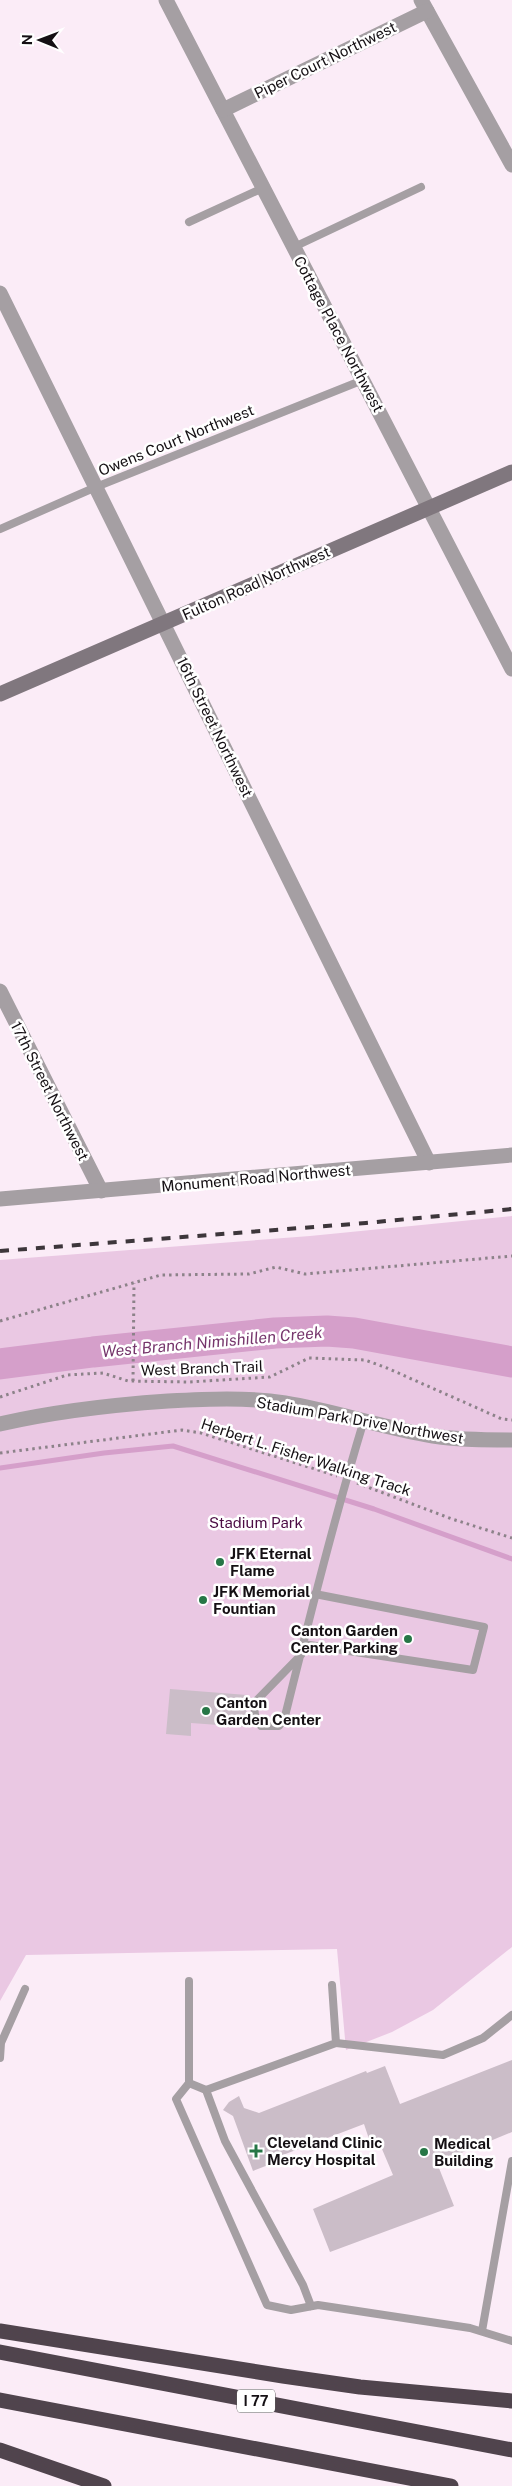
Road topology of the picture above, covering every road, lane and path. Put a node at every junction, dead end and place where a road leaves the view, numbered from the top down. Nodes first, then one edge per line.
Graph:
1 (166, 0) edge
2 (424, 5) edge
3 (223, 110) junction
4 (512, 165) edge
5 (421, 187) dead end
6 (264, 188) junction
7 (189, 222) dead end
8 (294, 246) junction
9 (0, 293) edge
10 (363, 380) junction
11 (512, 472) edge
12 (96, 487) junction
13 (430, 507) junction
14 (0, 529) edge
15 (164, 623) junction
16 (512, 669) edge
17 (0, 694) edge
18 (0, 991) edge
19 (512, 1155) edge
20 (429, 1162) junction
21 (101, 1191) junction
22 (0, 1199) edge
23 (512, 1256) edge
24 (134, 1283) junction
25 (0, 1321) edge
26 (133, 1381) junction
27 (0, 1397) edge
28 (364, 1420) junction
29 (512, 1420) edge
30 (0, 1424) edge
31 (512, 1440) edge
32 (0, 1453) edge
33 (345, 1483) junction
34 (512, 1538) edge
35 (315, 1594) junction
36 (303, 1644) junction
37 (301, 1655) junction
38 (189, 1981) dead end
39 (332, 1985) dead end
40 (25, 1989) dead end
41 (512, 2015) edge
42 (1, 2043) edge
43 (336, 2043) junction
44 (0, 2058) edge
45 (189, 2083) junction
46 (206, 2090) junction
47 (512, 2161) edge
48 (311, 2306) junction
49 (0, 2331) edge
50 (482, 2331) junction
51 (512, 2340) edge
52 (0, 2352) edge
53 (0, 2400) edge
54 (512, 2400) edge
55 (0, 2450) edge
56 (512, 2450) edge
57 (104, 2486) edge
58 (450, 2486) edge

1 - 3 street, Cottage Place Northwest
2 - 3 street, Piper Court Northwest
2 - 4 street
3 - 6 street, Cottage Place Northwest
5 - 8 lane
6 - 7 lane
6 - 8 street, Cottage Place Northwest
8 - 10 street, Cottage Place Northwest
9 - 12 street, 16th Street Northwest
10 - 12 lane, Owens Court Northwest
10 - 13 street, Cottage Place Northwest
11 - 13 main road, Fulton Road Northwest
12 - 14 lane, Owens Court Northwest
12 - 15 street, 16th Street Northwest
13 - 15 main road, Fulton Road Northwest
13 - 16 street, Cottage Place Northwest
15 - 17 main road, Fulton Road Northwest
15 - 20 street, 16th Street Northwest
18 - 21 street, 17th Street Northwest
19 - 20 street, Monument Road Northwest
20 - 21 street, Monument Road Northwest
21 - 22 street, Monument Road Northwest
23 - 24 path
24 - 25 path
24 - 26 path
26 - 27 path, West Branch Trail
26 - 29 path, West Branch Trail
28 - 30 street, Stadium Park Drive Northwest
28 - 31 street, Stadium Park Drive Northwest
28 - 33 lane
32 - 33 path, Herbert L. Fisher Walking Track
33 - 34 path, Herbert L. Fisher Walking Track
33 - 35 lane
35 - 36 lane
35 - 36 lane
36 - 37 lane
37 - 37 lane
38 - 45 lane
39 - 43 lane
40 - 42 lane
41 - 43 lane
42 - 44 lane
43 - 46 lane
45 - 46 lane
45 - 48 lane
46 - 48 lane
47 - 50 lane
48 - 50 lane
49 - 54 highway
50 - 51 lane
52 - 56 highway, I 77
53 - 58 highway
55 - 57 highway

